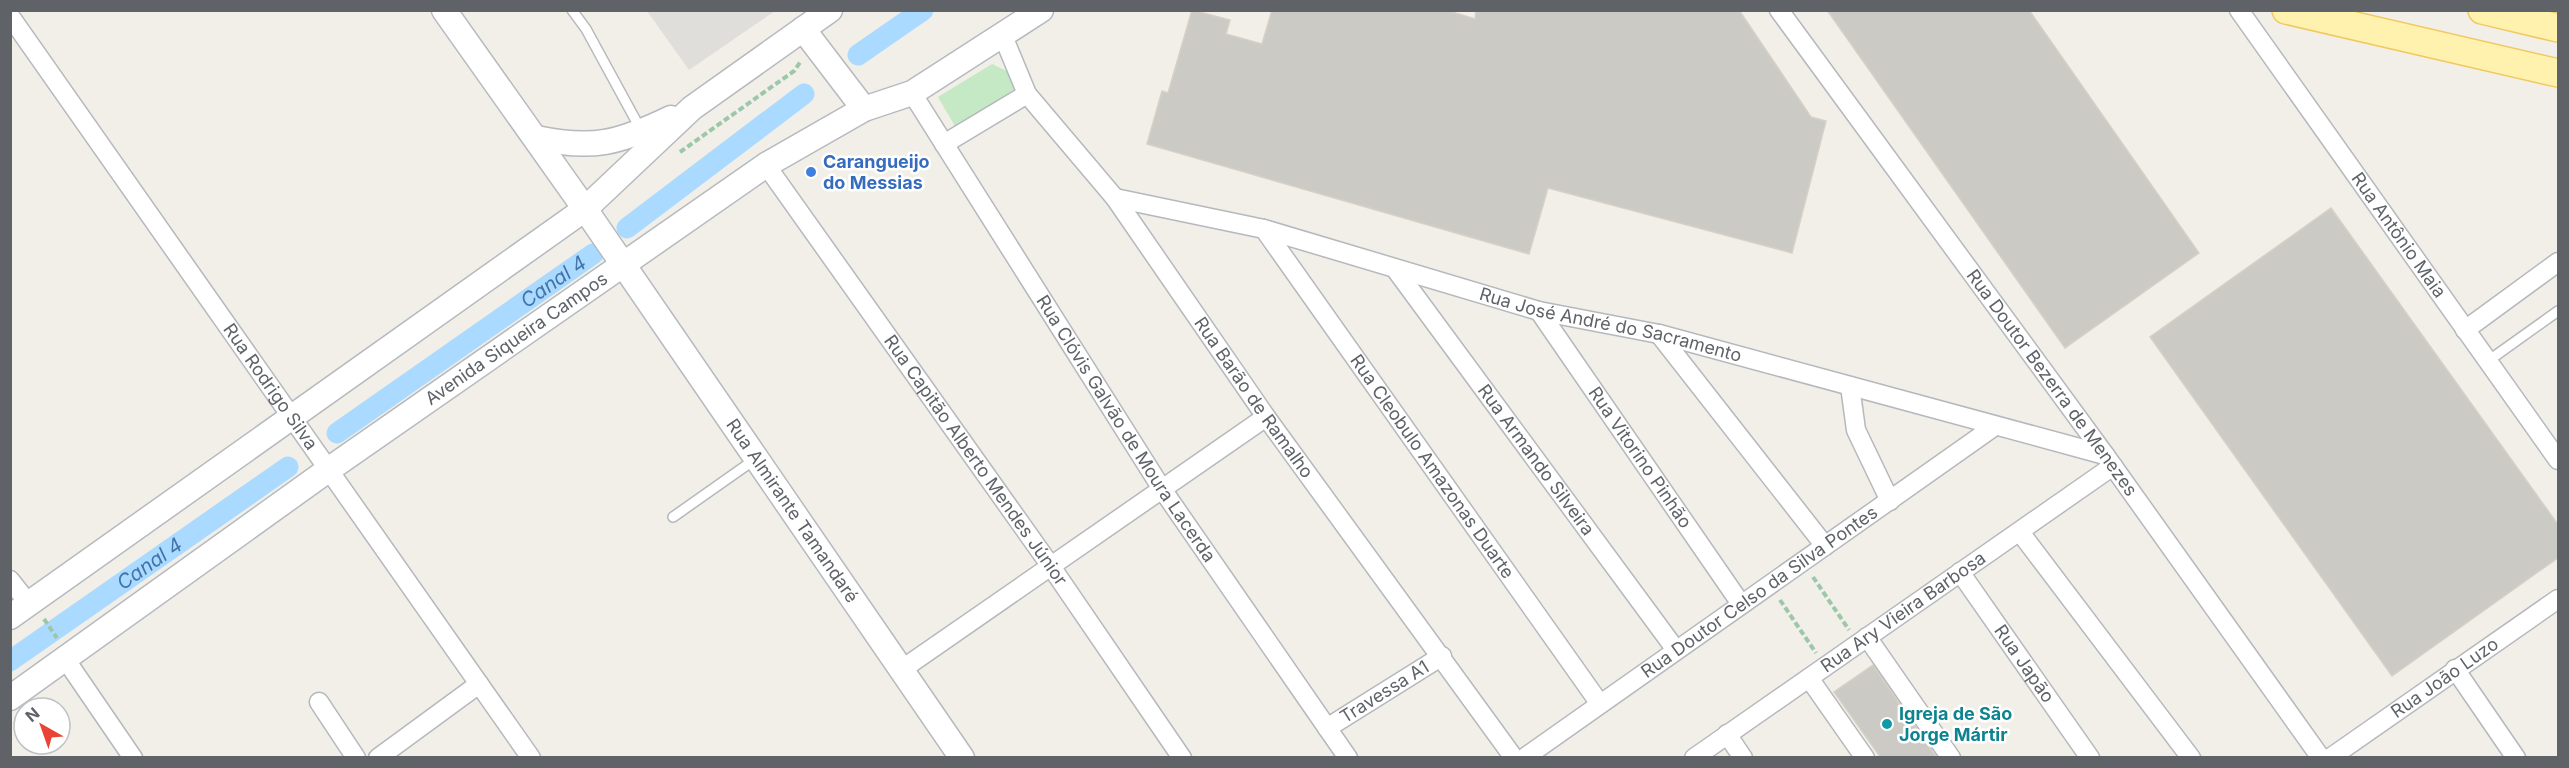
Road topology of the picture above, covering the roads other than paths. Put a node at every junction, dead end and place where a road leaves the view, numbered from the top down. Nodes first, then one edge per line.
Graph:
1 (444, 10) edge
2 (572, 10) edge
3 (830, 10) edge
4 (1041, 10) edge
5 (1779, 10) edge
6 (2239, 10) edge
7 (2286, 10) edge
8 (2482, 10) edge
9 (10, 15) edge
10 (2559, 28) edge
11 (1003, 36) junction
12 (809, 37) junction
13 (2559, 73) edge
14 (912, 93) junction
15 (1027, 94) junction
16 (859, 103) junction
17 (692, 108) junction
18 (642, 132) junction
19 (536, 138) junction
20 (944, 144) junction
21 (766, 165) junction
22 (1115, 198) junction
23 (587, 212) junction
24 (1264, 229) junction
25 (620, 261) junction
26 (2559, 262) edge
27 (1396, 270) junction
28 (1539, 311) junction
29 (2559, 311) edge
30 (2465, 330) junction
31 (1659, 334) junction
32 (2487, 361) junction
33 (1850, 386) junction
34 (1266, 417) junction
35 (294, 421) junction
36 (1995, 426) junction
37 (756, 459) junction
38 (2109, 460) junction
39 (2559, 460) edge
40 (326, 466) junction
41 (1162, 489) junction
42 (1890, 501) junction
43 (673, 517) dead end
44 (2020, 532) junction
45 (1825, 546) junction
46 (1050, 565) junction
47 (1960, 572) junction
48 (10, 580) edge
49 (2559, 599) edge
50 (1741, 604) junction
51 (26, 611) edge
52 (1862, 640) junction
53 (1676, 650) junction
54 (1442, 656) junction
55 (66, 660) junction
56 (2455, 669) junction
57 (901, 670) junction
58 (1809, 678) junction
59 (479, 684) junction
60 (10, 698) edge
61 (319, 702) dead end
62 (1600, 704) junction
63 (1327, 728) junction
64 (1727, 734) junction
65 (133, 758) edge
66 (356, 758) edge
67 (378, 758) edge
68 (531, 758) edge
69 (962, 758) edge
70 (1182, 758) edge
71 (1348, 758) edge
72 (1514, 758) edge
73 (1524, 758) edge
74 (1694, 758) edge
75 (1743, 758) edge
76 (1865, 758) edge
77 (1951, 758) edge
78 (2090, 758) edge
79 (2191, 758) edge
80 (2321, 758) edge
81 (2330, 758) edge
82 (2516, 758) edge

1 - 19 main road
2 - 18 lane
3 - 12 main road
4 - 11 main road, Avenida Siqueira Campos
5 - 38 street, Rua Doutor Bezerra de Menezes
6 - 30 street, Rua Antônio Maia
7 - 13 main road
8 - 10 main road
9 - 35 street, Rua Rodrigo Silva
11 - 14 main road, Avenida Siqueira Campos
11 - 15 street, Rua Barão de Ramalho
12 - 16 main road
12 - 17 main road
14 - 16 main road, Avenida Siqueira Campos
14 - 20 street, Rua Clóvis Galvão de Moura Lacerda
15 - 20 street
15 - 22 street, Rua Barão de Ramalho
16 - 21 main road, Avenida Siqueira Campos
17 - 18 main road
17 - 23 main road
18 - 19 main road
19 - 23 main road
20 - 41 street, Rua Clóvis Galvão de Moura Lacerda
21 - 25 main road, Avenida Siqueira Campos
21 - 46 street, Rua Capitão Alberto Mendes Júnior
22 - 24 street, Rua José André do Sacramento
22 - 34 street, Rua Barão de Ramalho
23 - 25 main road, Rua Almirante Tamandaré
23 - 35 main road
24 - 27 street, Rua José André do Sacramento
24 - 62 street, Rua Cleobulo Amazonas Duarte
25 - 37 main road, Rua Almirante Tamandaré
25 - 40 main road, Avenida Siqueira Campos
26 - 30 street
27 - 28 street, Rua José André do Sacramento
27 - 53 street, Rua Armando Silveira
28 - 31 street, Rua José André do Sacramento
28 - 50 street, Rua Vitorino Pinhão
29 - 32 lane
30 - 32 street, Rua Antônio Maia
31 - 33 street, Rua José André do Sacramento
31 - 45 street
32 - 39 street, Rua Antônio Maia
33 - 36 street, Rua José André do Sacramento
33 - 42 street
34 - 41 street
34 - 54 street, Rua Barão de Ramalho
35 - 40 street, Rua Rodrigo Silva
35 - 51 main road
36 - 38 street, Rua José André do Sacramento
36 - 42 street, Rua Doutor Celso da Silva Pontes
37 - 43 lane
37 - 57 main road, Rua Almirante Tamandaré
38 - 44 street, Rua Ary Vieira Barbosa
38 - 80 street, Rua Doutor Bezerra de Menezes
40 - 55 main road, Avenida Siqueira Campos
40 - 59 street, Rua Rodrigo Silva
41 - 46 street
41 - 63 street, Rua Clóvis Galvão de Moura Lacerda
42 - 45 street, Rua Doutor Celso da Silva Pontes
44 - 47 street, Rua Ary Vieira Barbosa
44 - 79 street
45 - 50 street, Rua Doutor Celso da Silva Pontes
46 - 57 street
46 - 70 street, Rua Capitão Alberto Mendes Júnior
47 - 52 street, Rua Ary Vieira Barbosa
47 - 78 street, Rua Japão
48 - 51 street
49 - 56 street, Rua João Luzo
50 - 53 street, Rua Doutor Celso da Silva Pontes
52 - 58 street, Rua Ary Vieira Barbosa
52 - 77 street
53 - 62 street, Rua Doutor Celso da Silva Pontes
54 - 63 street, Travessa A1
54 - 72 street, Rua Barão de Ramalho
55 - 60 main road, Avenida Siqueira Campos
55 - 65 street
56 - 81 street, Rua João Luzo
56 - 82 street
57 - 69 main road, Rua Almirante Tamandaré
58 - 64 street, Rua Ary Vieira Barbosa
58 - 76 street
59 - 67 street
59 - 68 street, Rua Rodrigo Silva
61 - 66 street
62 - 73 street, Rua Doutor Celso da Silva Pontes
63 - 71 street, Rua Clóvis Galvão de Moura Lacerda
64 - 74 street, Rua Ary Vieira Barbosa
64 - 75 street

